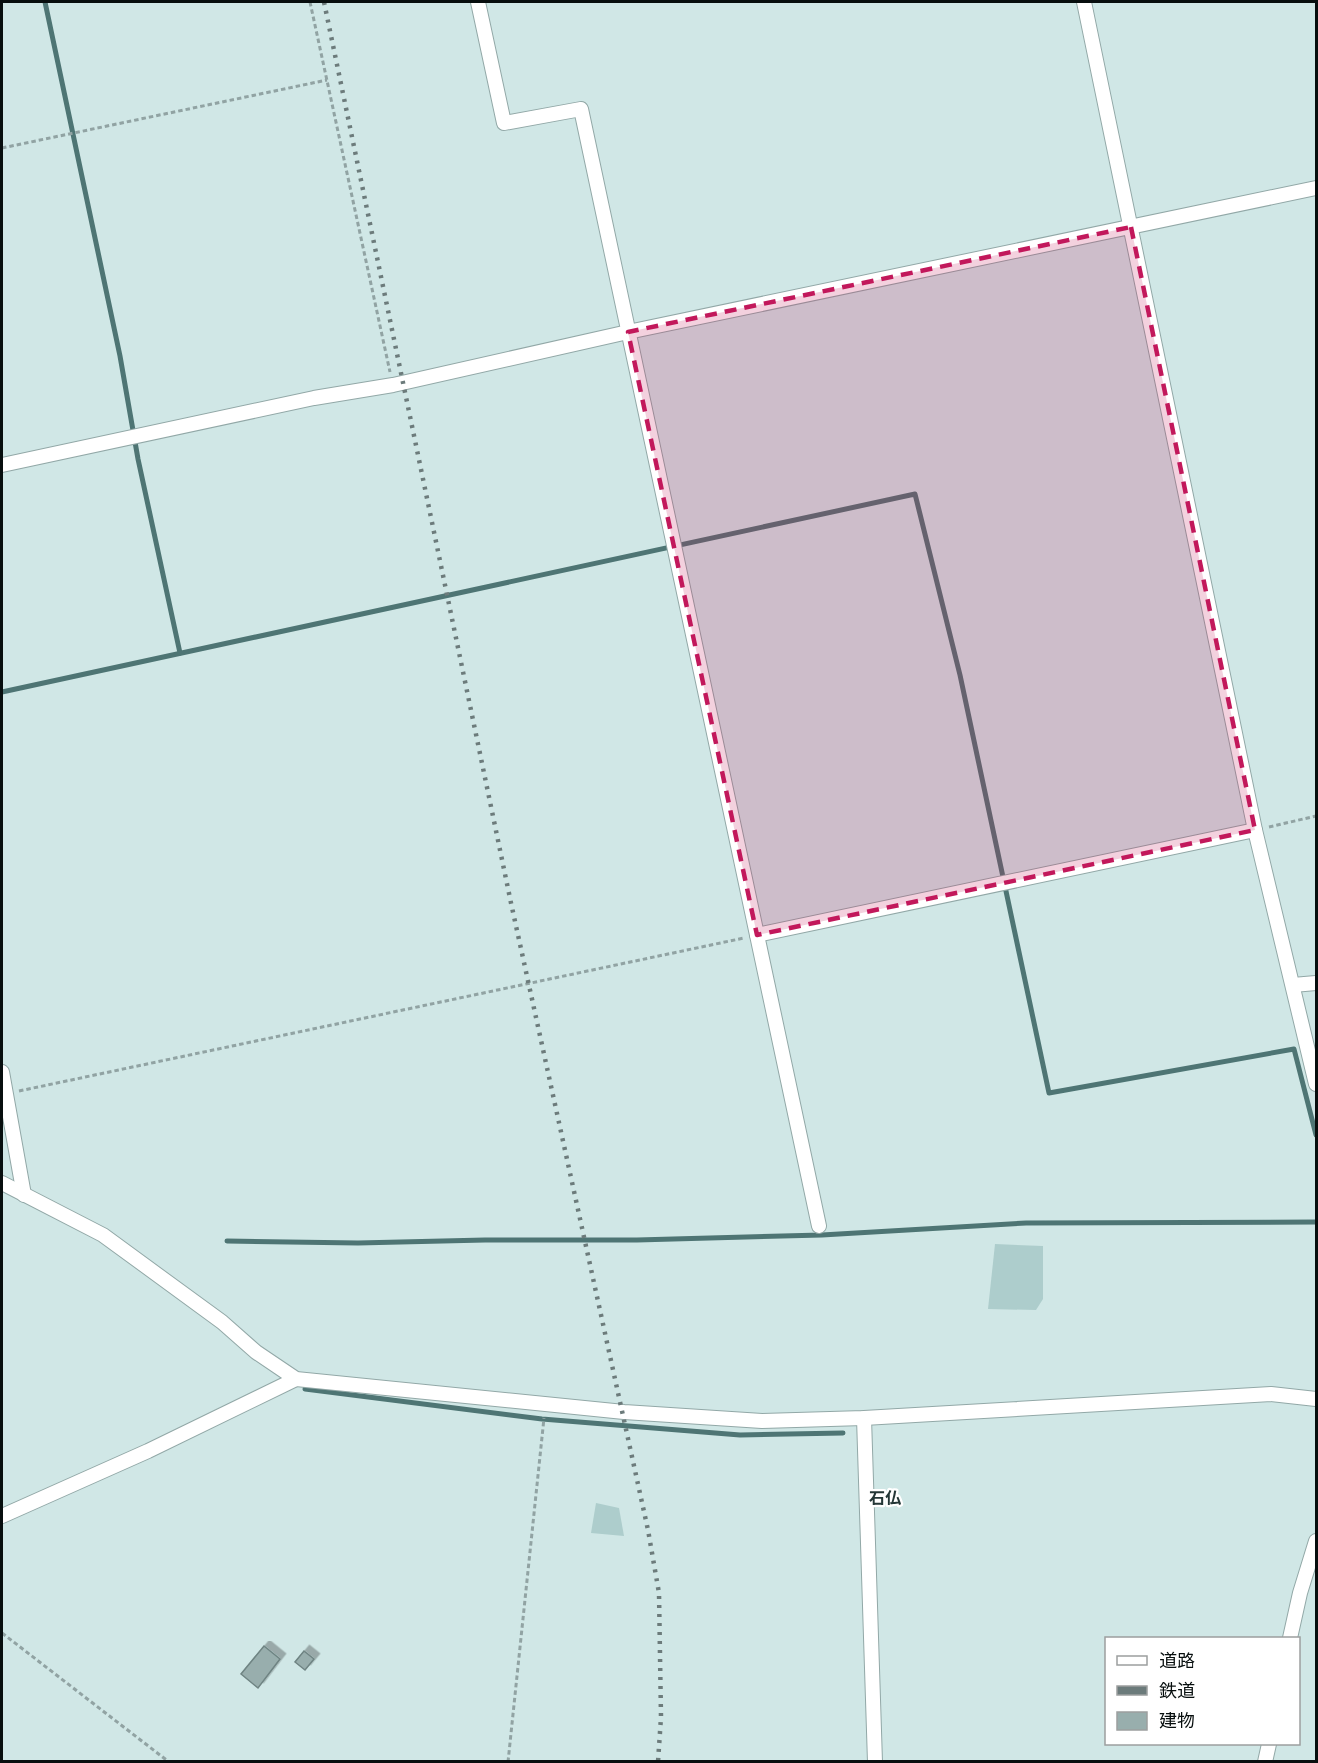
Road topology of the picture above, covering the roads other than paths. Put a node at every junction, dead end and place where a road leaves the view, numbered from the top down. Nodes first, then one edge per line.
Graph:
1 (478, 2) edge
2 (1084, 2) edge
3 (1317, 188) edge
4 (1131, 227) junction
5 (628, 332) junction
6 (2, 465) edge
7 (1255, 830) junction
8 (757, 935) junction
9 (1317, 983) edge
10 (1293, 985) junction
11 (2, 1072) edge
12 (1317, 1084) edge
13 (2, 1183) edge
14 (24, 1195) junction
15 (819, 1226) dead end
16 (296, 1379) junction
17 (1317, 1399) edge
18 (864, 1418) junction
19 (2, 1516) edge
20 (1317, 1541) edge
21 (1290, 1637) edge
22 (1269, 1745) edge
23 (875, 1761) edge
24 (1265, 1761) edge

1 - 5 street
2 - 4 street
3 - 4 street
4 - 5 street
4 - 7 street
5 - 6 street
5 - 8 street
7 - 8 street
7 - 10 street
8 - 15 street
9 - 10 street
10 - 12 street
11 - 14 street
13 - 14 street
14 - 16 street
16 - 18 street
16 - 19 street
17 - 18 street
18 - 23 street
20 - 21 street
22 - 24 street

